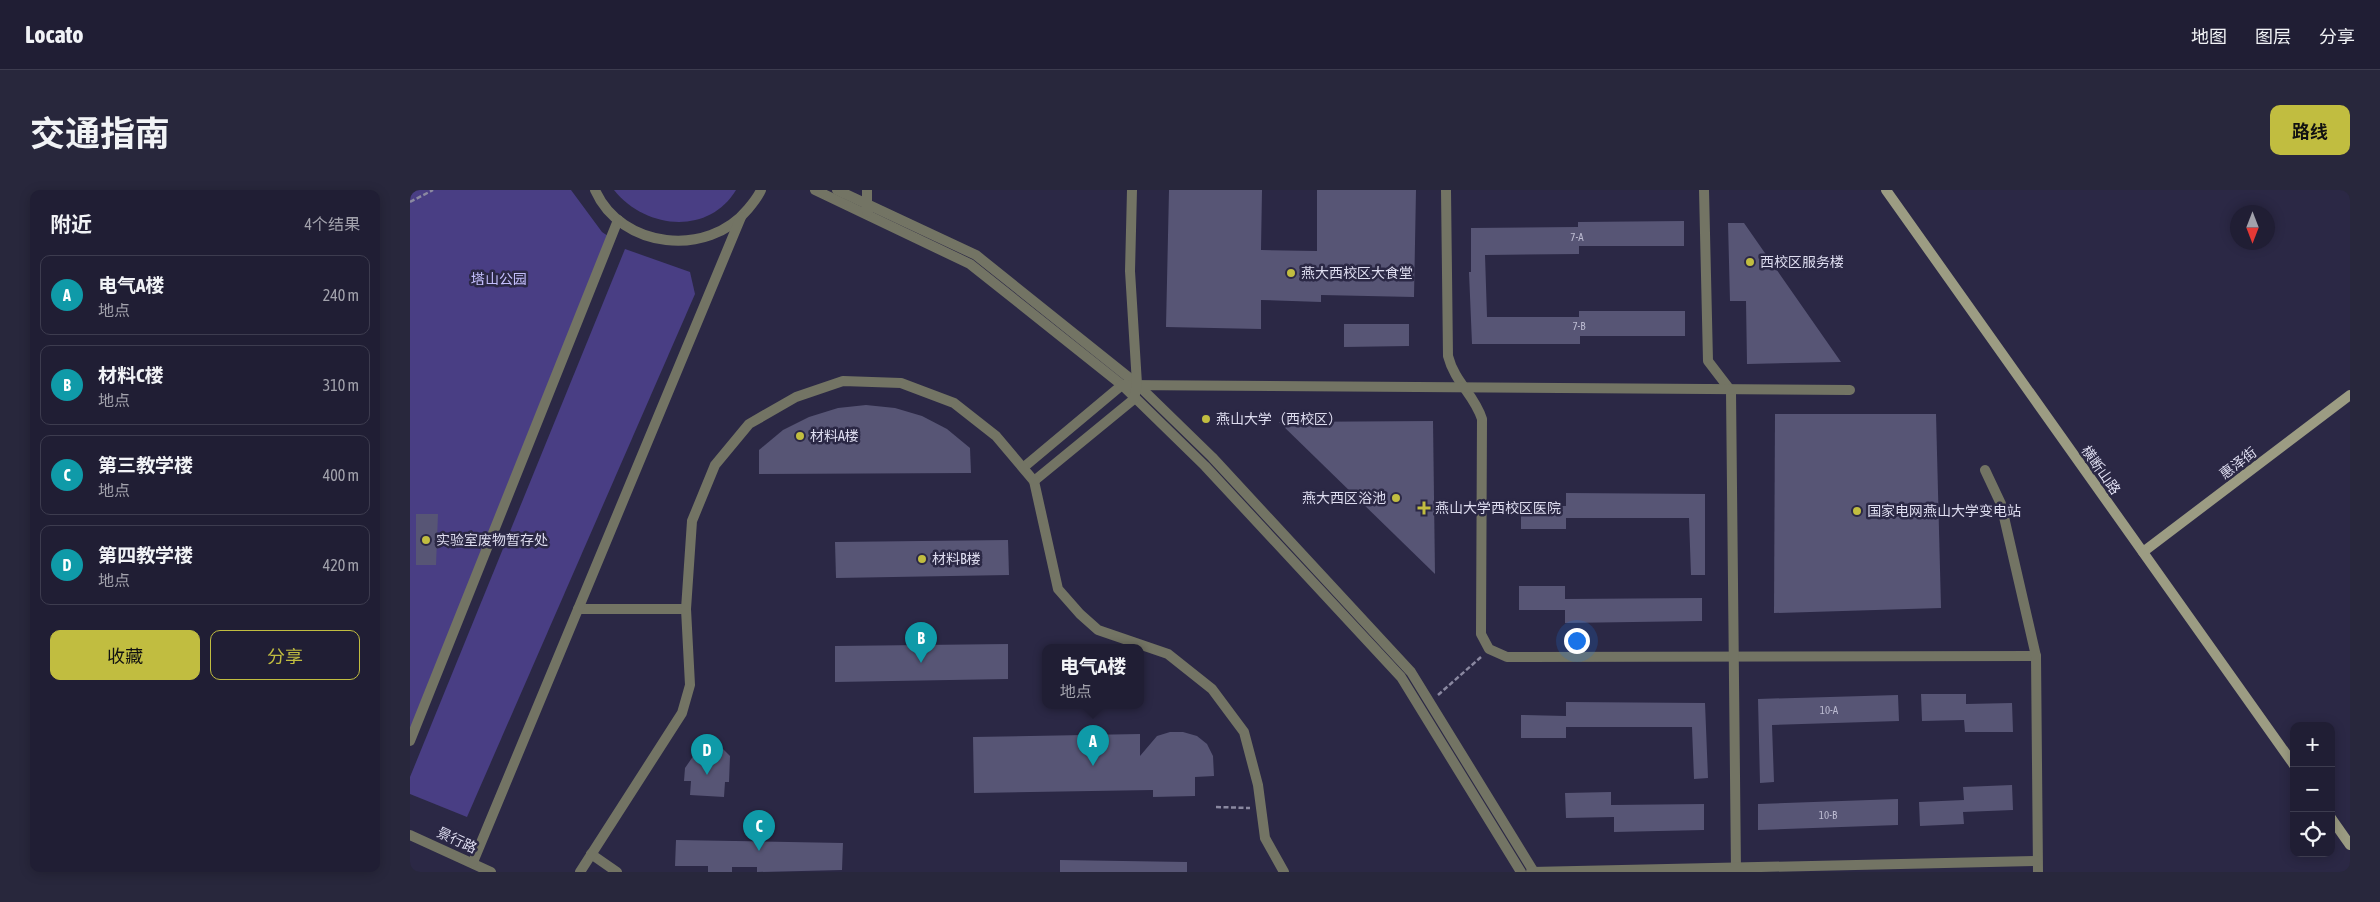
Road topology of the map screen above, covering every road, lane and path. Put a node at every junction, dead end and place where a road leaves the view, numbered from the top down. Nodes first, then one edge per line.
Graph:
1 (433, 190) edge
2 (595, 190) edge
3 (761, 190) edge
4 (814, 190) edge
5 (837, 190) edge
6 (867, 190) edge
7 (1132, 190) edge
8 (1446, 190) edge
9 (1704, 190) edge
10 (1886, 190) edge
11 (410, 202) edge
12 (867, 210) junction
13 (741, 217) junction
14 (618, 220) junction
15 (1137, 384) junction
16 (1122, 385) junction
17 (1463, 389) junction
18 (1850, 390) dead end
19 (1731, 391) junction
20 (2350, 395) edge
21 (1134, 399) junction
22 (1024, 467) junction
23 (1985, 470) dead end
24 (1034, 481) junction
25 (2143, 552) junction
26 (578, 609) junction
27 (686, 609) junction
28 (1139, 644) edge
29 (1144, 646) edge
30 (1489, 649) junction
31 (2036, 656) junction
32 (1736, 657) junction
33 (1430, 702) junction
34 (410, 741) edge
35 (2290, 759) edge
36 (1216, 807) dead end
37 (1262, 809) junction
38 (2335, 824) edge
39 (410, 835) edge
40 (2350, 845) edge
41 (591, 854) junction
42 (2038, 861) junction
43 (472, 862) junction
44 (1736, 870) edge
45 (1533, 871) edge
46 (491, 872) edge
47 (580, 872) edge
48 (618, 872) edge
49 (1284, 872) edge
50 (1521, 872) edge
51 (2038, 872) edge

1 - 11 path
2 - 14 street
3 - 13 street
4 - 12 street
5 - 12 street
6 - 12 street
7 - 15 street
8 - 17 street
9 - 19 street
10 - 25 main road, 横断山路
12 - 15 street
12 - 16 street
13 - 14 street
13 - 26 street
14 - 34 street
15 - 16 street
15 - 17 street
15 - 21 street
15 - 33 street
16 - 21 street
16 - 22 street
17 - 19 street
17 - 30 street
18 - 19 street
19 - 32 street
20 - 25 main road, 惠泽街
21 - 24 street
21 - 50 street
22 - 24 street
22 - 27 street
23 - 31 street
24 - 28 street
25 - 35 main road, 横断山路
26 - 27 street
26 - 43 street
27 - 41 street
29 - 37 street
30 - 32 street
30 - 33 path
31 - 32 street
31 - 42 street
32 - 44 street
33 - 45 street
36 - 37 path
37 - 49 street
38 - 40 main road
39 - 43 street, 景行路
41 - 47 street
41 - 48 street
42 - 44 street
42 - 51 street
43 - 46 street, 景行路
44 - 45 street

